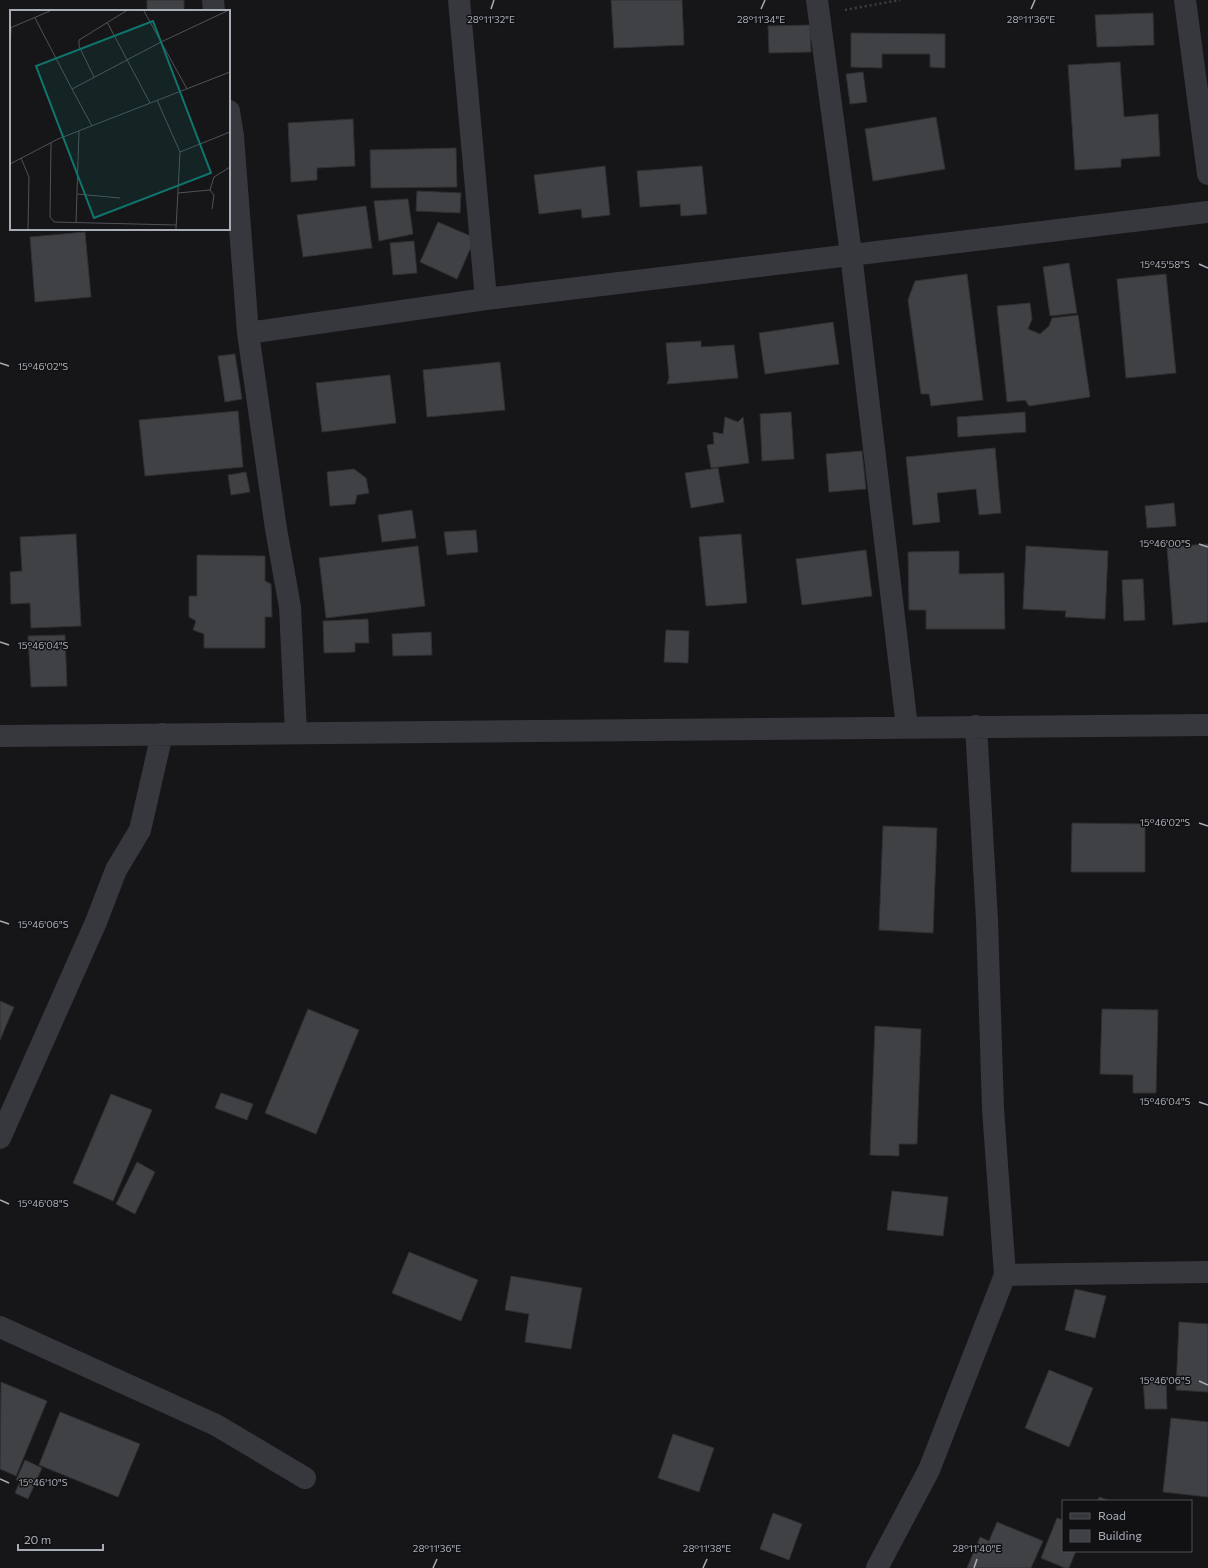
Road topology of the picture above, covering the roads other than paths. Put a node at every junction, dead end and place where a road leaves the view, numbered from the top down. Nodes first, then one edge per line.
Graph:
1 (213, 0) edge
2 (459, 0) edge
3 (1185, 0) edge
4 (818, 7) edge
5 (214, 10) edge
6 (230, 117) edge
7 (1208, 174) edge
8 (1208, 212) edge
9 (851, 254) junction
10 (486, 299) junction
11 (248, 333) junction
12 (1208, 725) edge
13 (976, 726) junction
14 (906, 727) junction
15 (296, 733) junction
16 (162, 734) junction
17 (0, 736) edge
18 (0, 1138) edge
19 (1208, 1272) edge
20 (1005, 1275) junction
21 (0, 1327) edge
22 (305, 1478) dead end
23 (877, 1568) edge

1 - 5 street
2 - 10 street
3 - 7 street
4 - 9 street
6 - 11 street
8 - 9 street
9 - 10 street
9 - 14 street
10 - 11 street
11 - 15 street
12 - 13 street
13 - 14 street
13 - 20 street
14 - 15 street
15 - 16 street
16 - 17 street
16 - 18 street
19 - 20 street
20 - 23 street
21 - 22 street

